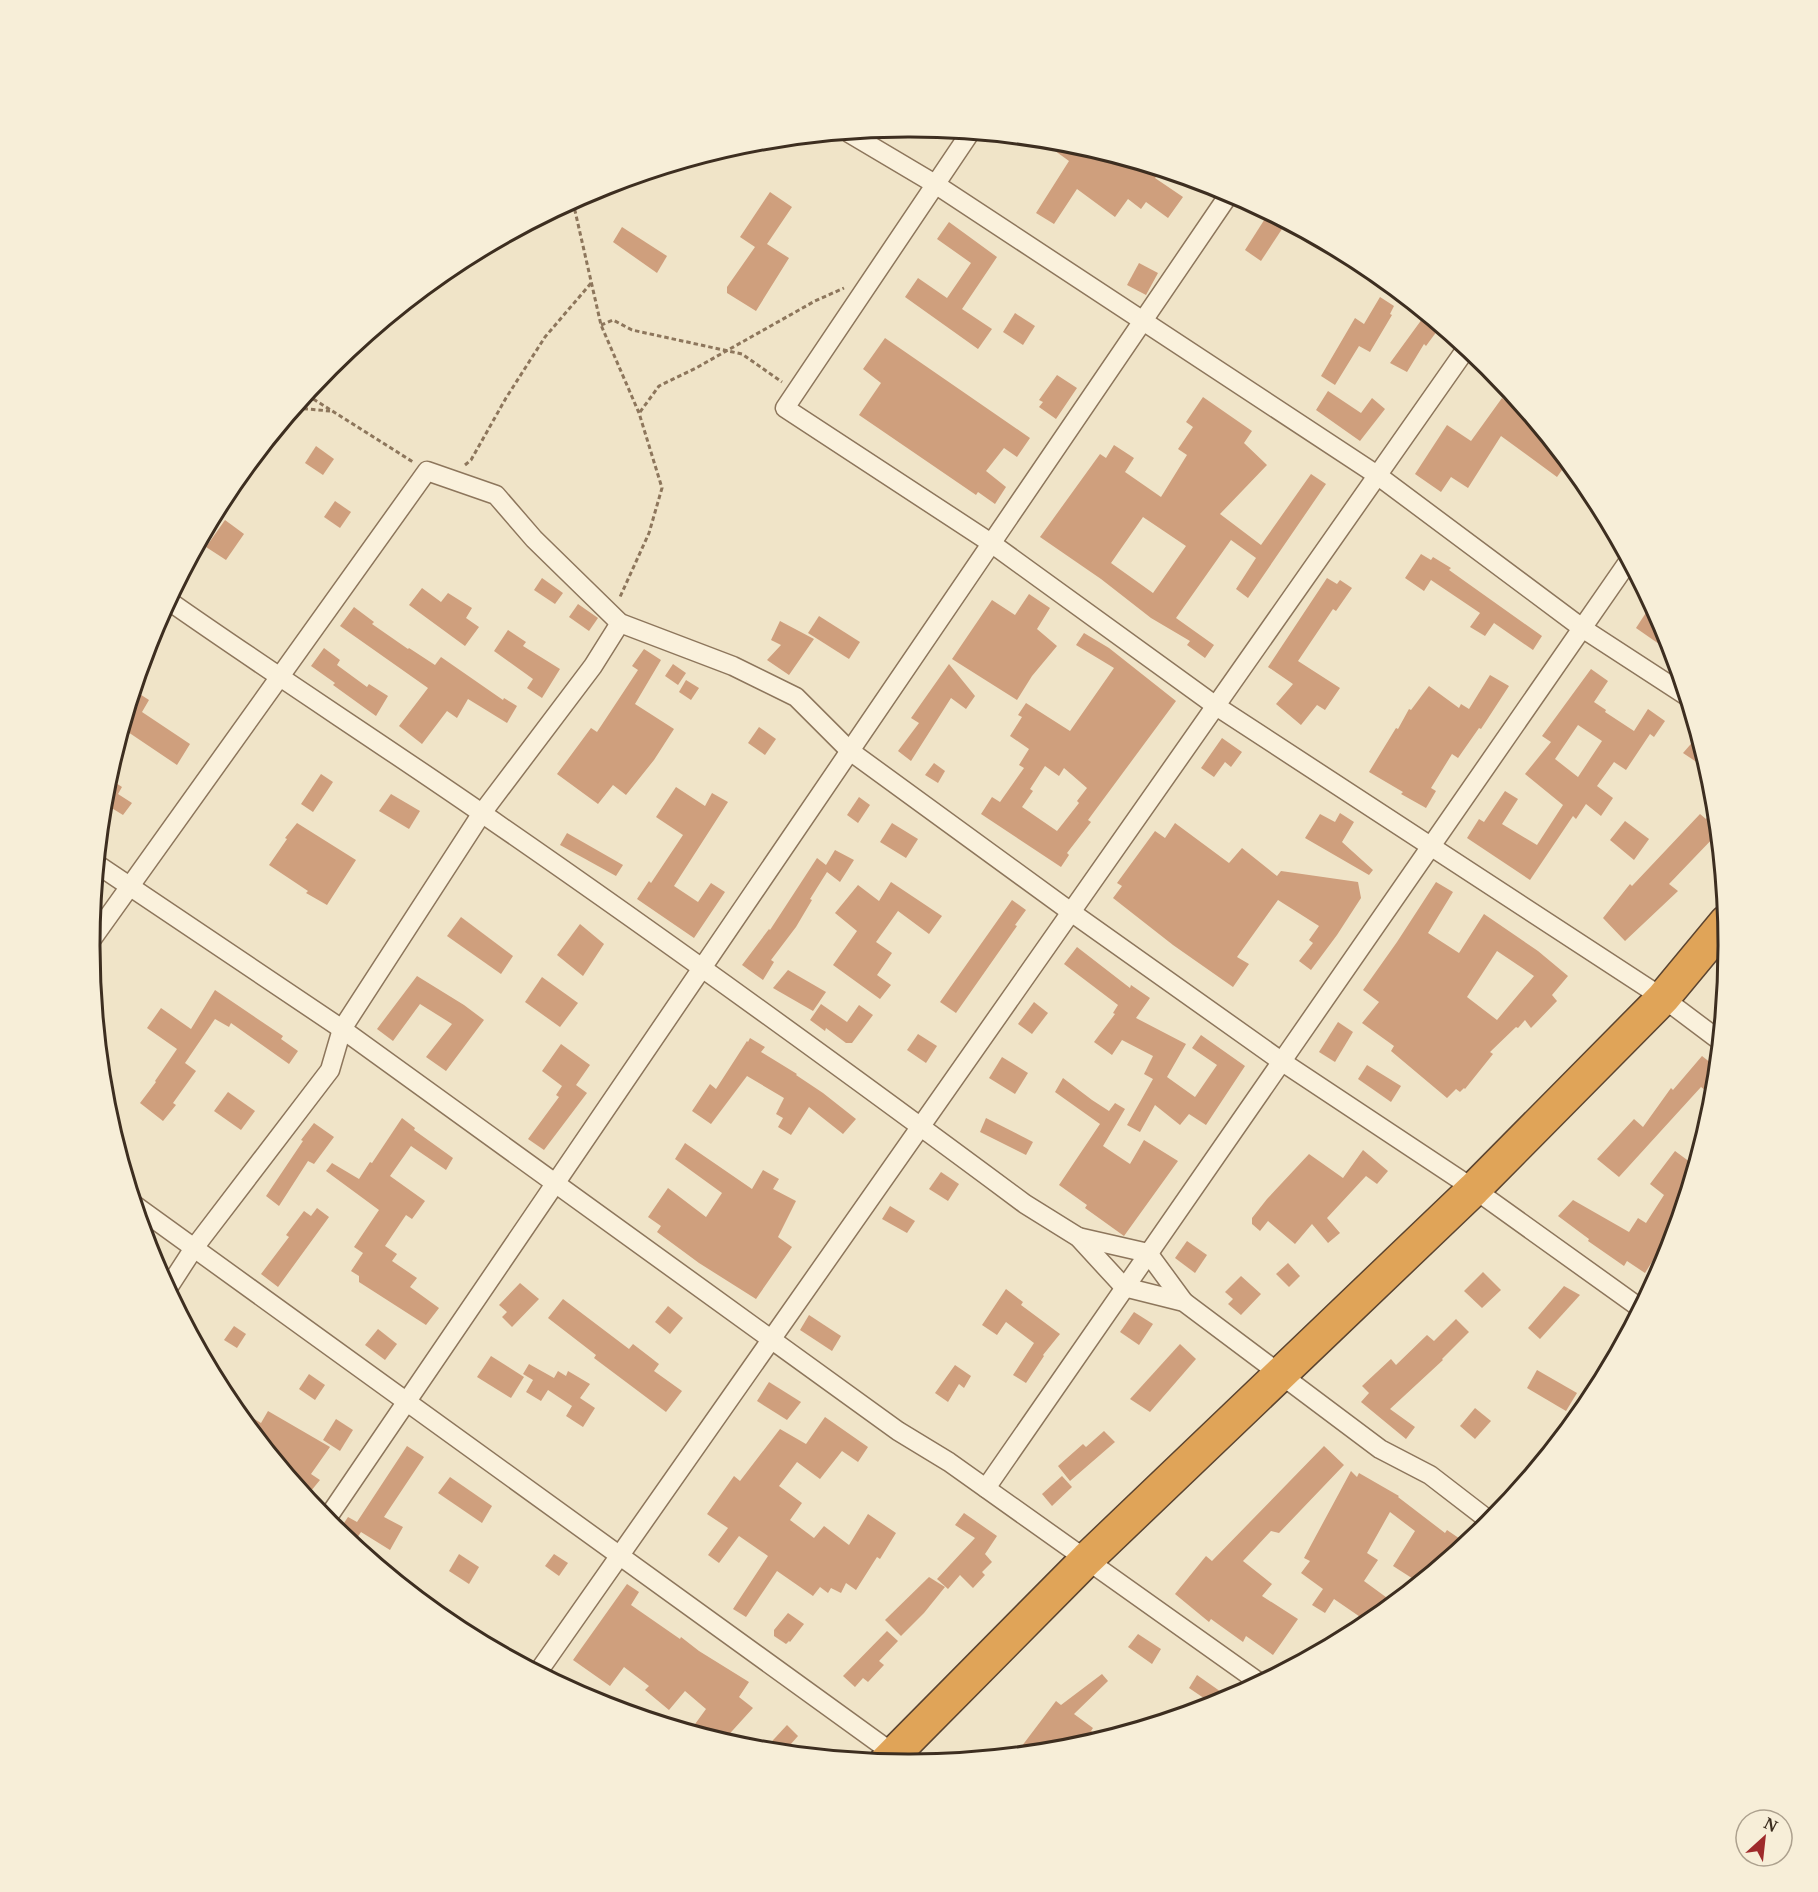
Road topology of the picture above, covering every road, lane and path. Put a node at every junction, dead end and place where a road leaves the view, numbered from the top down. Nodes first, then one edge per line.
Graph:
1 (859, 139) edge
2 (966, 139) edge
3 (935, 184) junction
4 (1224, 202) edge
5 (575, 210) edge
6 (876, 273) junction
7 (592, 282) junction
8 (1142, 322) junction
9 (601, 325) junction
10 (726, 350) junction
11 (1461, 356) edge
12 (793, 395) junction
13 (314, 399) edge
14 (305, 409) edge
15 (332, 411) junction
16 (639, 413) junction
17 (427, 471) junction
18 (1377, 476) junction
19 (450, 479) junction
20 (991, 543) junction
21 (1623, 569) edge
22 (176, 606) edge
23 (620, 623) junction
24 (1582, 628) junction
25 (279, 678) junction
26 (1676, 689) edge
27 (1216, 706) junction
28 (850, 751) junction
29 (482, 813) junction
30 (1430, 847) junction
31 (104, 869) edge
32 (130, 886) junction
33 (1071, 912) junction
34 (101, 927) edge
35 (1717, 932) edge
36 (702, 967) junction
37 (1663, 998) junction
38 (342, 1029) junction
39 (1713, 1035) edge
40 (1281, 1062) junction
41 (921, 1126) junction
42 (555, 1182) junction
43 (1474, 1189) junction
44 (146, 1213) edge
45 (1077, 1237) junction
46 (194, 1248) junction
47 (1148, 1253) junction
48 (173, 1280) edge
49 (1124, 1287) junction
50 (1184, 1302) junction
51 (1634, 1304) edge
52 (771, 1340) junction
53 (1280, 1374) junction
54 (408, 1400) junction
55 (986, 1488) junction
56 (331, 1512) edge
57 (1483, 1516) edge
58 (619, 1556) junction
59 (1087, 1559) junction
60 (542, 1666) edge
61 (1252, 1678) edge
62 (883, 1754) edge
63 (893, 1754) edge

1 - 3 street
2 - 3 street
3 - 6 street
3 - 8 street
4 - 8 street
5 - 7 path
6 - 10 path
6 - 12 street
7 - 9 path
7 - 19 path
8 - 18 street
8 - 20 street
9 - 10 path
9 - 16 path
10 - 12 path
10 - 16 path
11 - 18 street
12 - 20 street
13 - 15 path
14 - 15 path
15 - 17 path
16 - 23 path
17 - 19 street
17 - 25 street
18 - 24 street
18 - 27 street
19 - 23 street
20 - 27 street
20 - 28 street
21 - 24 street
22 - 25 street
23 - 28 street
23 - 29 street
24 - 26 street
24 - 30 street
25 - 29 street
25 - 32 street
27 - 30 street
27 - 33 street
28 - 33 street
28 - 36 street
29 - 36 street
29 - 38 street
30 - 37 street
30 - 40 street
31 - 32 street
32 - 34 street
32 - 38 street
33 - 40 street
33 - 41 street
35 - 37 highway
36 - 41 street
36 - 42 street
37 - 39 street
37 - 43 highway
38 - 42 street
38 - 46 street
40 - 43 street
40 - 47 street
41 - 45 street
41 - 52 street
42 - 52 street
42 - 54 street
43 - 51 street
43 - 53 highway
44 - 46 street
45 - 47 street
45 - 49 street
46 - 48 street
46 - 54 street
47 - 49 street
47 - 50 street
49 - 50 street
49 - 55 street
50 - 53 street
52 - 55 street
52 - 58 street
53 - 57 street
53 - 59 highway
54 - 56 street
54 - 58 street
55 - 59 street
58 - 60 street
58 - 62 street
59 - 61 street
59 - 63 highway

